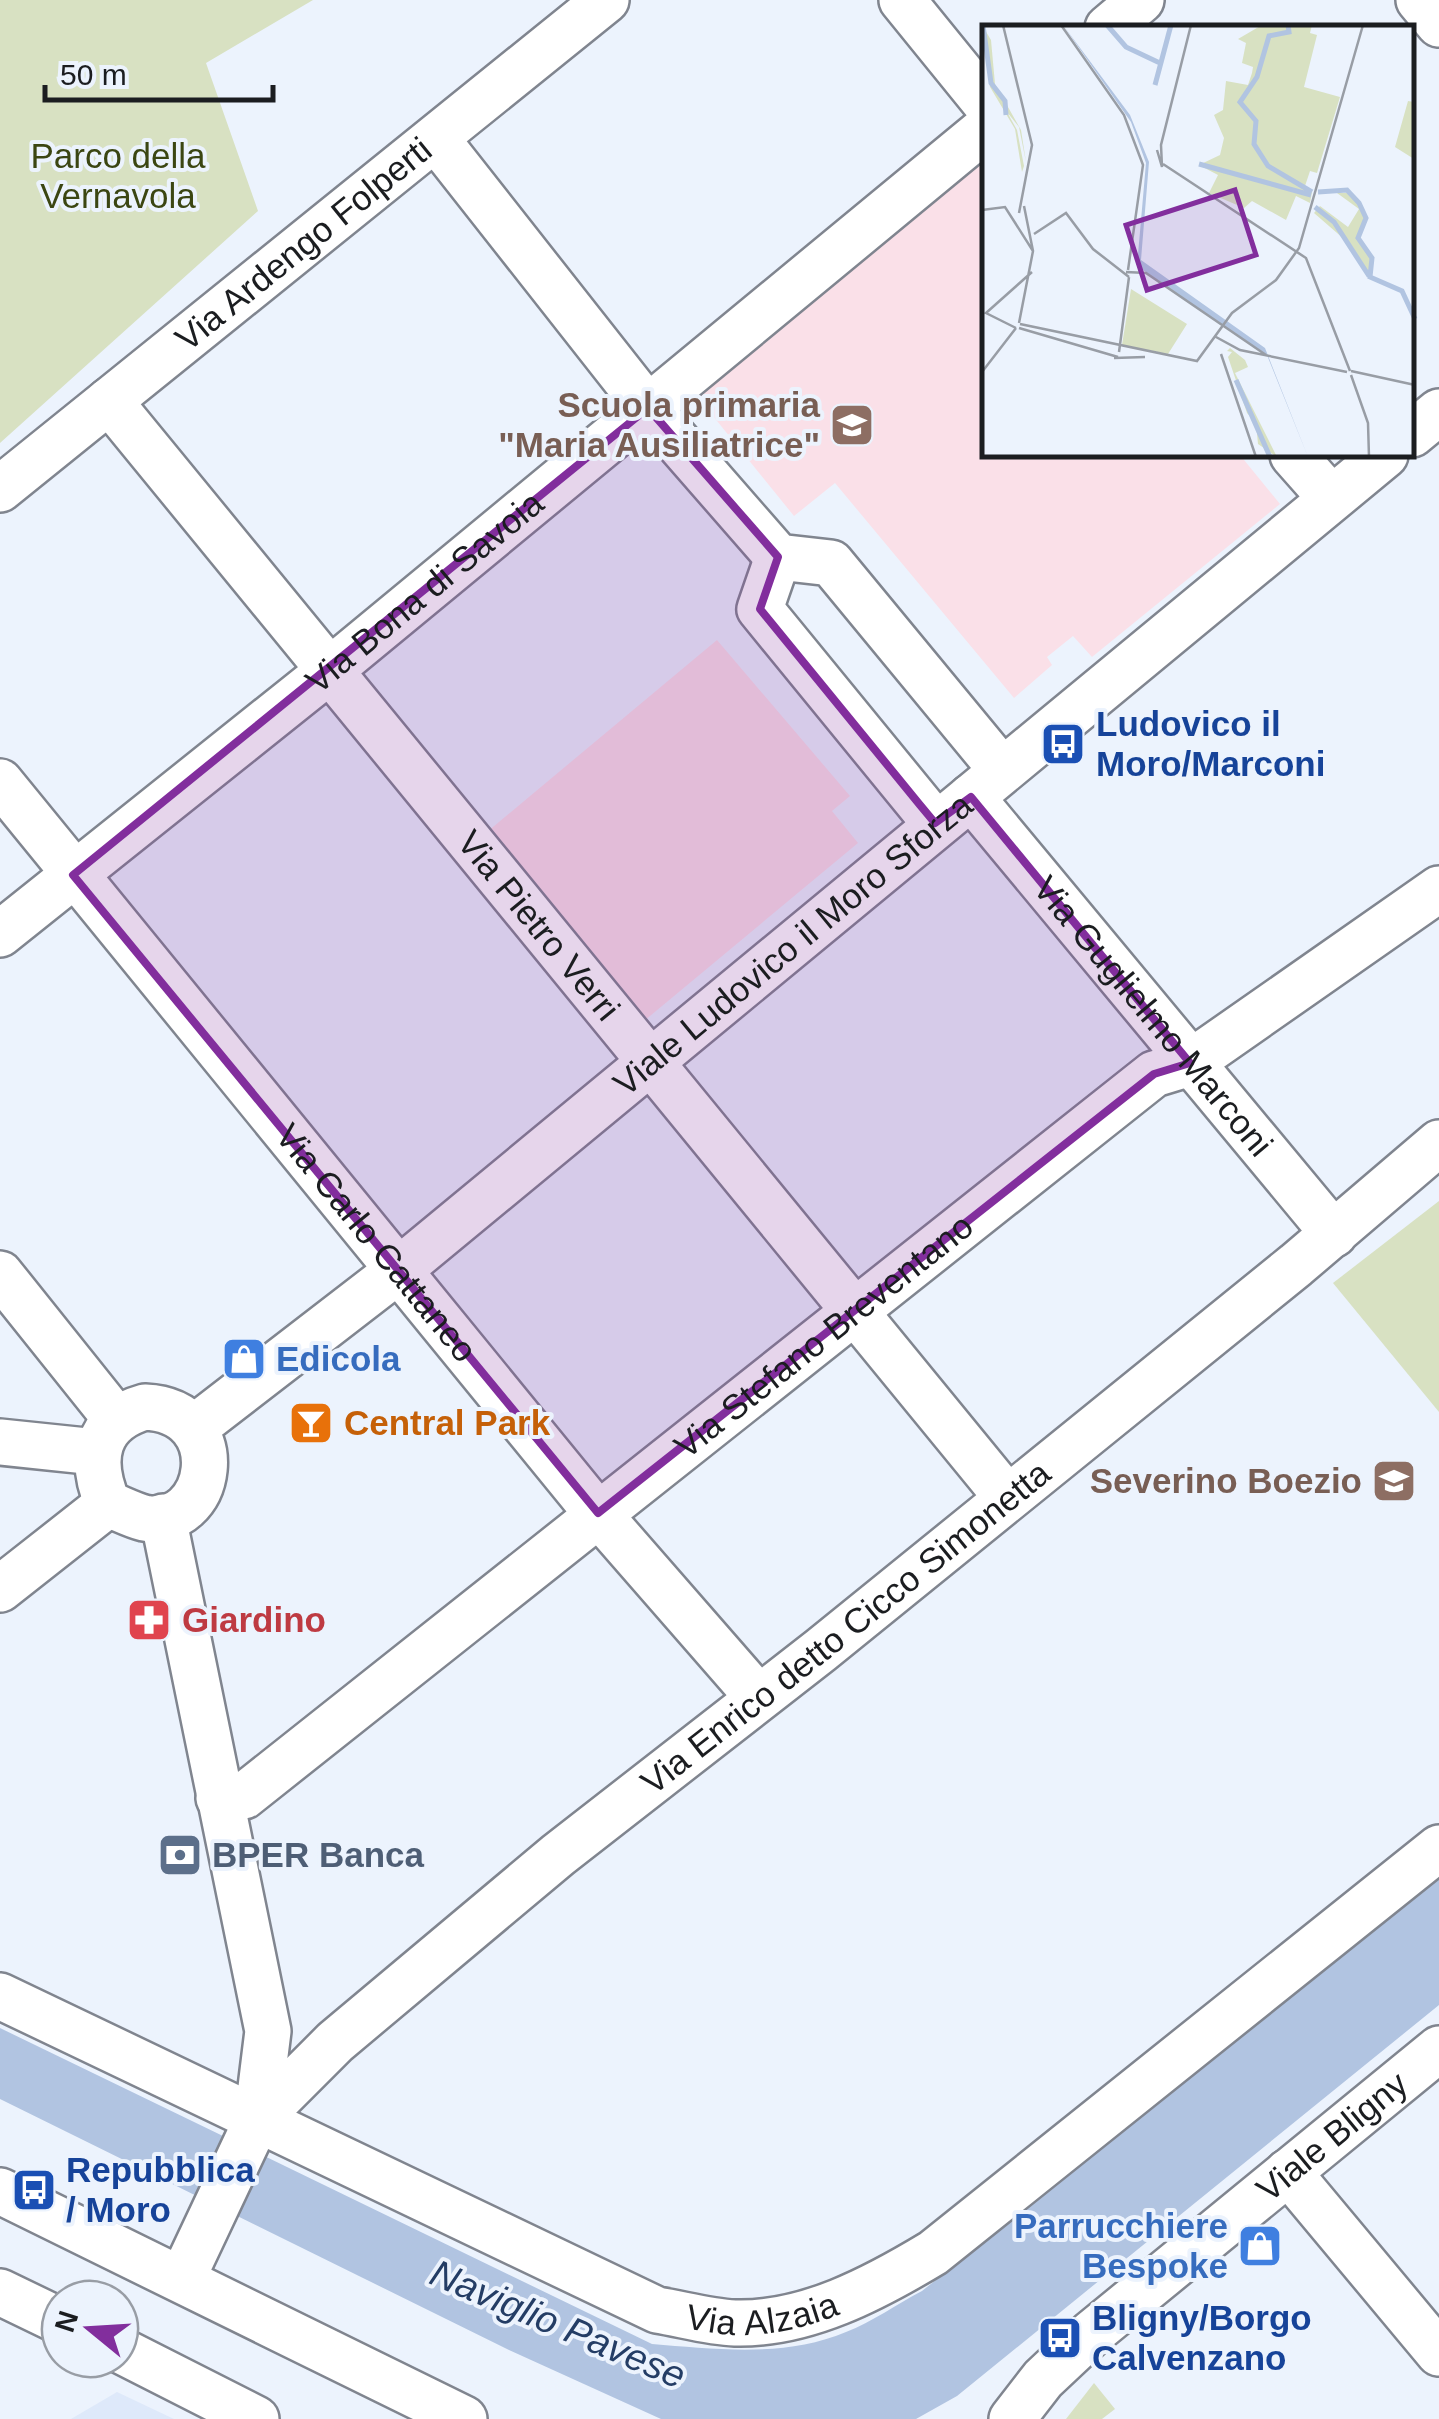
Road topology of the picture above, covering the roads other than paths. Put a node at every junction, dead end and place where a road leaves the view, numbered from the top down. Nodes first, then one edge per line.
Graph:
1 (606, 0) edge
2 (902, 0) edge
3 (1141, 0) edge
4 (1419, 0) edge
5 (1439, 24) edge
6 (1112, 25) edge
7 (982, 100) edge
8 (982, 132) edge
9 (436, 140) junction
10 (108, 401) junction
11 (648, 408) junction
12 (1439, 412) edge
13 (1414, 432) edge
14 (1296, 458) edge
15 (1381, 458) edge
16 (0, 489) edge
17 (1331, 498) junction
18 (778, 557) junction
19 (329, 671) junction
20 (0, 782) edge
21 (969, 796) junction
22 (74, 875) junction
23 (1439, 888) edge
24 (0, 934) edge
25 (650, 1062) junction
26 (1190, 1064) junction
27 (1439, 1142) edge
28 (1334, 1234) junction
29 (400, 1270) junction
30 (0, 1274) edge
31 (856, 1313) junction
32 (194, 1428) junction
33 (106, 1436) junction
34 (0, 1442) edge
35 (1006, 1496) junction
36 (108, 1504) junction
37 (598, 1513) junction
38 (163, 1517) junction
39 (0, 1588) edge
40 (758, 1697) junction
41 (219, 1798) junction
42 (1439, 1848) edge
43 (0, 1996) edge
44 (1439, 2049) edge
45 (252, 2130) junction
46 (1288, 2172) junction
47 (0, 2191) edge
48 (182, 2279) junction
49 (0, 2292) edge
50 (40, 2311) edge
51 (1439, 2353) edge
52 (140, 2360) edge
53 (1035, 2399) edge
54 (256, 2419) edge
55 (464, 2419) edge
56 (1012, 2419) edge

1 - 9 street, Via Ardengo Folperti
2 - 7 street
3 - 6 street
4 - 5 street
8 - 11 street, Via Bona di Savoia
9 - 10 street, Via Ardengo Folperti
9 - 11 street
10 - 16 street, Via Ardengo Folperti
10 - 19 street, Via Pietro Verri
11 - 18 street
11 - 19 street, Via Bona di Savoia
12 - 13 street
14 - 17 street
15 - 17 street, Viale Ludovico il Moro Sforza
17 - 21 street, Viale Ludovico il Moro Sforza
18 - 21 street, Via Guglielmo Marconi
18 - 21 street, Via Guglielmo Marconi
19 - 22 street, Via Bona di Savoia
19 - 25 street, Via Pietro Verri
20 - 22 street, Via Carlo Cattaneo
21 - 25 street, Viale Ludovico il Moro Sforza
21 - 26 street, Via Guglielmo Marconi
22 - 24 street, Via Bona di Savoia
22 - 29 street, Via Carlo Cattaneo
23 - 26 street, Via Stefano Breventano
25 - 29 street, Viale Ludovico il Moro Sforza
25 - 31 street, Via Pietro Verri
26 - 28 street, Via Guglielmo Marconi
26 - 31 street, Via Stefano Breventano
27 - 28 street, Via Enrico detto Cicco Simonetta
28 - 35 street, Via Enrico detto Cicco Simonetta
29 - 32 street, Viale Ludovico il Moro Sforza
29 - 37 street, Via Carlo Cattaneo
30 - 33 street
31 - 35 street, Via Pietro Verri
31 - 37 street, Via Stefano Breventano
32 - 33 street
32 - 38 street
33 - 34 street
33 - 36 street
35 - 40 street, Via Enrico detto Cicco Simonetta
36 - 38 street
36 - 39 street
37 - 40 street, Via Carlo Cattaneo
37 - 41 street, Via Stefano Breventano
38 - 41 street
40 - 45 street, Via Enrico detto Cicco Simonetta
41 - 45 street
42 - 45 street, Via Alzaia
43 - 45 street, Via Alzaia
44 - 46 street, Viale Bligny
45 - 48 street
46 - 51 street
46 - 53 street, Viale Bligny
47 - 48 street
48 - 55 street
49 - 50 street
52 - 54 street
53 - 56 street, Viale Bligny

